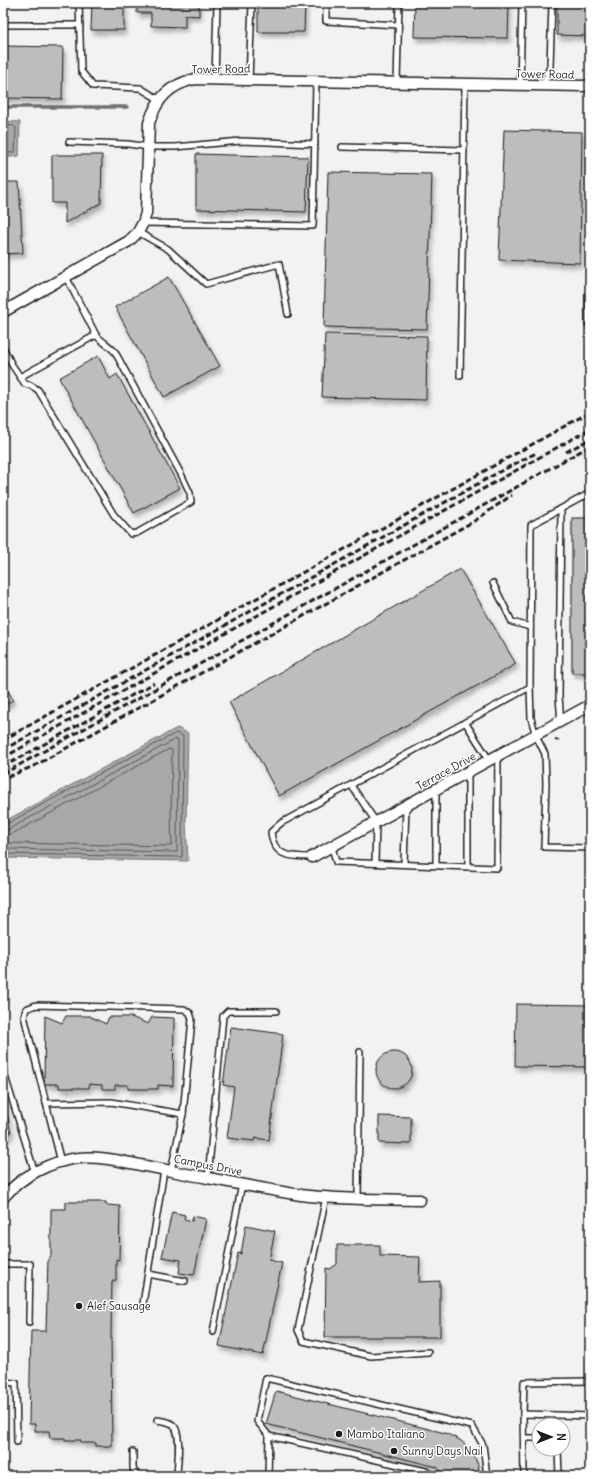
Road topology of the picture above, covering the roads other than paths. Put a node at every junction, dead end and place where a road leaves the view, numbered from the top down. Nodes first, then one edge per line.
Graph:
1 (79, 3) edge
2 (217, 3) edge
3 (252, 3) edge
4 (326, 3) edge
5 (399, 3) edge
6 (522, 3) edge
7 (552, 3) edge
8 (3, 25) edge
9 (80, 25) junction
10 (398, 25) junction
11 (215, 80) junction
12 (249, 80) junction
13 (316, 82) junction
14 (397, 83) junction
15 (465, 84) junction
16 (520, 85) junction
17 (542, 86) junction
18 (588, 87) edge
19 (160, 100) junction
20 (69, 142) dead end
21 (314, 144) junction
22 (149, 147) junction
23 (342, 147) dead end
24 (464, 150) junction
25 (143, 223) junction
26 (138, 232) junction
27 (66, 277) junction
28 (3, 312) edge
29 (288, 314) dead end
30 (96, 335) junction
31 (3, 347) edge
32 (460, 376) dead end
33 (20, 377) junction
34 (590, 493) edge
35 (560, 509) junction
36 (493, 582) dead end
37 (530, 627) junction
38 (530, 687) junction
39 (590, 705) edge
40 (465, 722) junction
41 (561, 722) junction
42 (536, 736) junction
43 (494, 758) junction
44 (468, 772) junction
45 (351, 785) junction
46 (436, 790) junction
47 (406, 806) junction
48 (376, 822) junction
49 (332, 847) junction
50 (590, 848) edge
51 (312, 857) joint
52 (375, 863) junction
53 (404, 864) junction
54 (436, 865) junction
55 (468, 866) junction
56 (276, 1011) dead end
57 (360, 1052) dead end
58 (3, 1070) edge
59 (46, 1103) junction
60 (183, 1114) junction
61 (61, 1162) junction
62 (167, 1170) junction
63 (35, 1173) junction
64 (208, 1178) junction
65 (242, 1184) junction
66 (326, 1197) junction
67 (3, 1198) edge
68 (358, 1199) junction
69 (420, 1200) dead end
70 (3, 1264) edge
71 (148, 1274) junction
72 (185, 1280) dead end
73 (143, 1304) dead end
74 (28, 1322) dead end
75 (213, 1332) dead end
76 (428, 1352) dead end
77 (3, 1382) edge
78 (590, 1382) edge
79 (523, 1414) junction
80 (590, 1416) edge
81 (156, 1420) dead end
82 (270, 1436) junction
83 (524, 1438) junction
84 (531, 1438) edge
85 (17, 1442) dead end
86 (132, 1452) dead end
87 (558, 1457) edge
88 (136, 1476) edge
89 (177, 1476) edge
90 (268, 1476) edge
91 (434, 1476) edge
92 (488, 1476) edge
93 (524, 1476) edge
94 (558, 1476) edge

1 - 9 lane
2 - 11 lane
3 - 12 lane
4 - 10 lane
5 - 10 lane
6 - 16 lane
7 - 17 lane
8 - 9 lane
9 - 19 lane
10 - 14 lane
11 - 12 street, Tower Road
11 - 19 street, Tower Road
12 - 13 street, Tower Road
13 - 14 street, Tower Road
13 - 21 lane
14 - 15 street, Tower Road
15 - 16 street, Tower Road
15 - 24 lane
16 - 17 street, Tower Road
17 - 18 street, Tower Road
19 - 22 street, Tower Road
20 - 22 lane
21 - 22 lane
21 - 25 lane
22 - 25 street, Tower Road
23 - 24 lane
24 - 32 lane
25 - 26 street, Tower Road
26 - 27 street, Tower Road
26 - 29 lane
27 - 28 street, Tower Road
27 - 30 lane
30 - 33 lane
30 - 33 lane
31 - 33 lane
34 - 35 lane
35 - 37 lane
35 - 41 lane
36 - 37 lane
37 - 38 lane
38 - 40 lane
38 - 42 lane
39 - 41 street, Terrace Drive
40 - 43 lane
40 - 45 lane
41 - 42 street, Terrace Drive
42 - 43 street, Terrace Drive
42 - 50 lane
43 - 44 street, Terrace Drive
43 - 55 lane
44 - 46 street, Terrace Drive
44 - 55 lane
45 - 48 lane
45 - 51 lane
46 - 47 street, Terrace Drive
46 - 54 lane
47 - 48 street, Terrace Drive
47 - 53 lane
48 - 49 street, Terrace Drive
48 - 52 lane
49 - 51 street, Terrace Drive
49 - 52 lane
52 - 53 lane
53 - 54 lane
54 - 55 lane
56 - 64 lane
57 - 68 lane
58 - 63 lane
59 - 60 lane
59 - 60 lane
59 - 61 lane
60 - 62 lane
61 - 62 street, Campus Drive
61 - 63 street, Campus Drive
62 - 64 street, Campus Drive
62 - 71 lane
63 - 67 street, Campus Drive
64 - 65 street, Campus Drive
65 - 66 street, Campus Drive
65 - 75 lane
66 - 68 street, Campus Drive
66 - 76 lane
68 - 69 street, Campus Drive
70 - 74 lane
71 - 72 lane
71 - 73 lane
77 - 85 lane
78 - 79 lane
79 - 80 lane
79 - 83 lane
81 - 89 lane
82 - 90 lane
82 - 91 lane
82 - 92 lane
83 - 84 lane
83 - 93 lane
86 - 88 lane
87 - 94 lane

